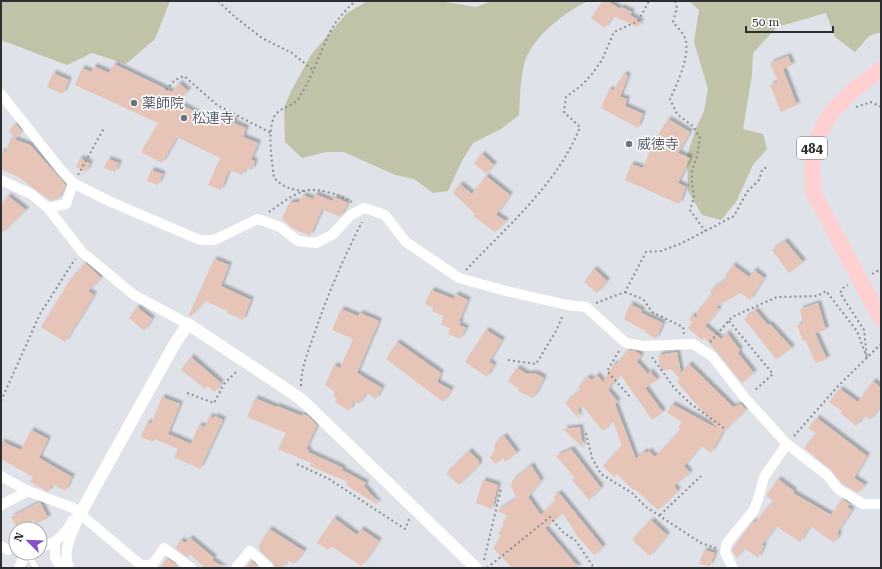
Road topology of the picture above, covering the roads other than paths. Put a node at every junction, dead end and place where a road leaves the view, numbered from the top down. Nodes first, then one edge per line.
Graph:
1 (881, 69) edge
2 (1, 94) edge
3 (1, 180) edge
4 (74, 182) junction
5 (48, 208) junction
6 (881, 319) edge
7 (188, 324) junction
8 (787, 444) junction
9 (1, 476) edge
10 (28, 491) junction
11 (881, 504) edge
12 (1, 505) edge
13 (80, 514) junction
14 (55, 542) junction
15 (48, 544) edge
16 (480, 564) edge
17 (141, 567) edge
18 (61, 568) edge
19 (69, 568) edge
20 (191, 568) edge
21 (236, 568) edge
22 (269, 568) edge
23 (733, 568) edge

1 - 6 highway, 484
2 - 4 street
3 - 5 street
4 - 5 street
4 - 8 street
5 - 7 street
7 - 13 street
7 - 16 street
8 - 11 street
8 - 23 street
9 - 10 street
10 - 12 street
10 - 13 street
13 - 14 street
13 - 17 street
13 - 19 street
14 - 15 street
14 - 18 street
17 - 20 street
21 - 22 street

